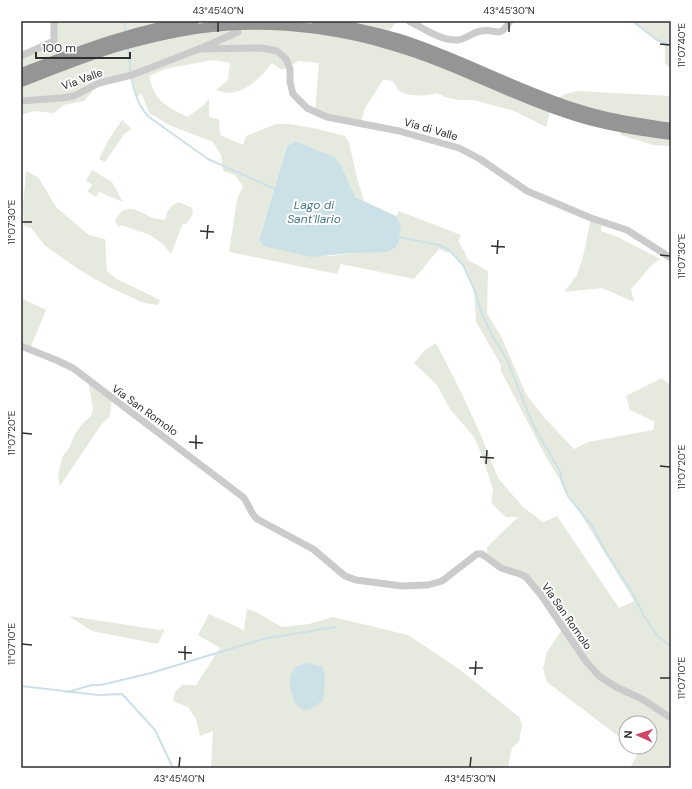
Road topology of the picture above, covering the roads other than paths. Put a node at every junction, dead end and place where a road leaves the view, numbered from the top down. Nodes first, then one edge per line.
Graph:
1 (54, 21) edge
2 (194, 21) edge
3 (316, 21) edge
4 (409, 21) edge
5 (510, 21) edge
6 (238, 32) dead end
7 (199, 49) junction
8 (21, 56) edge
9 (21, 73) edge
10 (21, 82) edge
11 (21, 101) edge
12 (671, 128) edge
13 (671, 135) edge
14 (671, 258) edge
15 (21, 346) edge
16 (671, 718) edge

1 - 8 street
2 - 9 highway
3 - 12 highway
4 - 5 street
6 - 7 street, Via Valle
7 - 11 street, Via Valle
7 - 14 street, Via di Valle
10 - 13 highway
15 - 16 street, Via San Romolo

